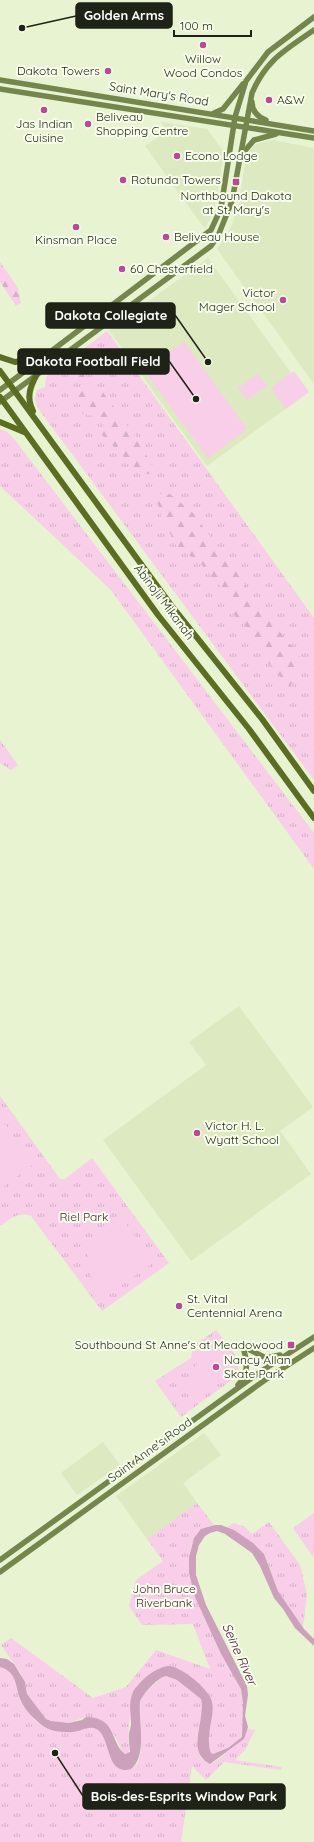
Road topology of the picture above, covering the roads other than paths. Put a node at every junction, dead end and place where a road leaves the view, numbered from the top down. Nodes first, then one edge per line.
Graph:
1 (314, 16) edge
2 (314, 30) edge
3 (0, 80) edge
4 (246, 81) junction
5 (0, 89) edge
6 (252, 93) junction
7 (212, 113) junction
8 (235, 117) junction
9 (246, 119) junction
10 (234, 126) junction
11 (280, 126) junction
12 (245, 127) junction
13 (314, 131) edge
14 (282, 133) junction
15 (314, 138) edge
16 (239, 159) junction
17 (88, 323) junction
18 (94, 331) junction
19 (0, 357) edge
20 (43, 357) junction
21 (0, 371) edge
22 (37, 374) junction
23 (9, 383) junction
24 (0, 390) edge
25 (14, 391) junction
26 (1, 400) edge
27 (0, 422) edge
28 (40, 425) junction
29 (26, 433) junction
30 (314, 791) edge
31 (314, 818) edge
32 (314, 1337) edge
33 (314, 1348) edge
34 (292, 1350) junction
35 (234, 1390) junction
36 (79, 1502) junction
37 (85, 1510) junction
38 (0, 1560) edge
39 (0, 1572) edge

1 - 4 main road
2 - 6 main road
3 - 7 main road, Saint Mary's Road
4 - 7 main road
4 - 8 main road
5 - 10 main road, Saint Mary's Road
6 - 9 main road
6 - 11 main road
7 - 8 main road, Saint Mary's Road
8 - 9 main road, Saint Mary's Road
8 - 10 main road
9 - 11 main road, Saint Mary's Road
9 - 12 main road
10 - 12 main road, Saint Mary's Road
10 - 17 main road
11 - 13 main road, Saint Mary's Road
12 - 14 main road, Saint Mary's Road
12 - 16 main road
14 - 15 main road, Saint Mary's Road
14 - 16 main road
16 - 18 main road
17 - 18 main road
17 - 20 main road
18 - 22 main road
19 - 20 main road
20 - 23 main road
21 - 23 main road, Abinojii Mikanah
22 - 25 main road
22 - 28 main road
23 - 24 main road
23 - 25 main road, Abinojii Mikanah
25 - 26 main road
25 - 28 main road, Abinojii Mikanah
26 - 29 main road, Abinojii Mikanah
27 - 29 main road
28 - 30 main road, Abinojii Mikanah
29 - 31 main road, Abinojii Mikanah
32 - 34 main road, Saint Anne's Road
33 - 37 main road, Saint Anne's Road
34 - 35 main road, Saint Anne's Road
34 - 35 main road
35 - 36 main road, Saint Anne's Road
36 - 37 main road
36 - 38 main road, Saint Anne's Road
37 - 39 main road, Saint Anne's Road

